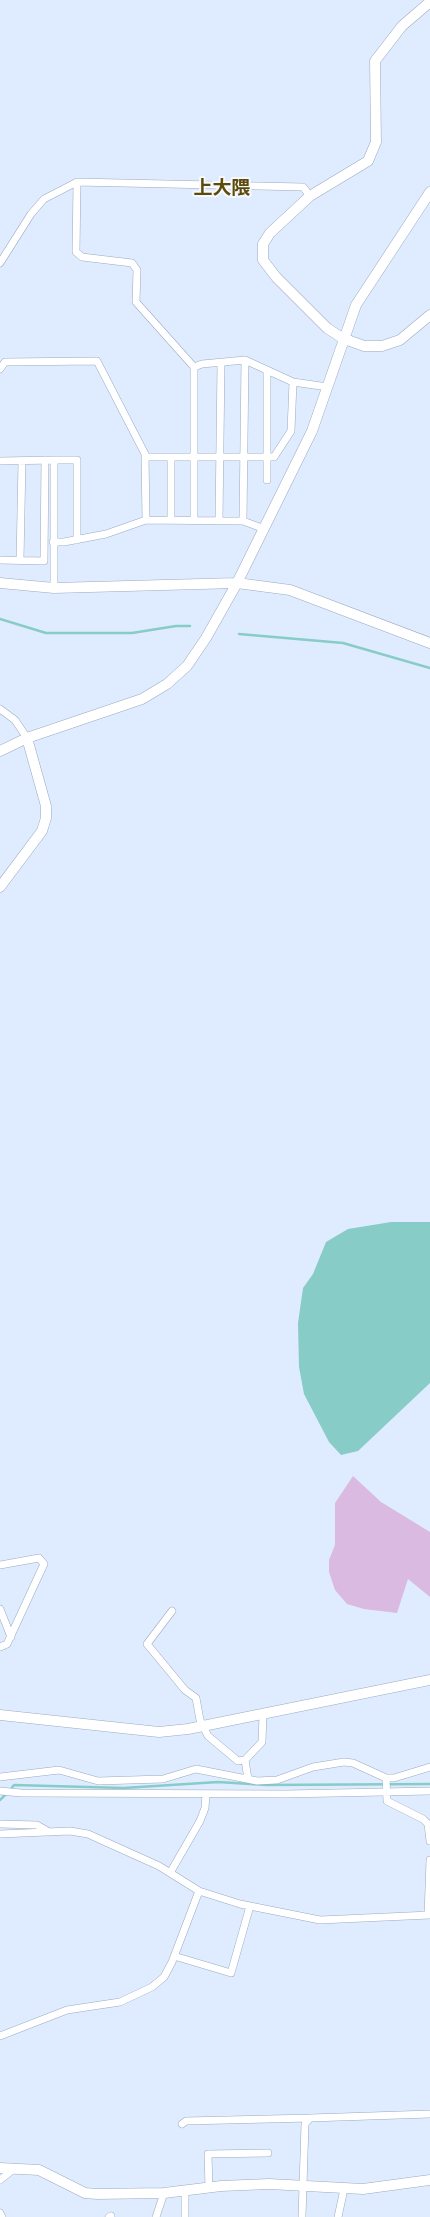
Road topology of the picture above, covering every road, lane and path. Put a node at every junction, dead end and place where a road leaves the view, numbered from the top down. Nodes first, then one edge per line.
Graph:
1 (426, 2) edge
2 (77, 182) junction
3 (430, 192) edge
4 (310, 196) junction
5 (0, 263) edge
6 (430, 315) edge
7 (342, 338) junction
8 (245, 360) junction
9 (221, 363) junction
10 (194, 367) junction
11 (0, 369) edge
12 (267, 370) junction
13 (293, 382) junction
14 (328, 387) junction
15 (171, 457) junction
16 (195, 457) junction
17 (220, 457) junction
18 (243, 457) junction
19 (266, 457) junction
20 (146, 458) junction
21 (49, 460) junction
22 (0, 461) edge
23 (22, 461) junction
24 (267, 480) dead end
25 (146, 520) junction
26 (171, 520) junction
27 (194, 520) junction
28 (219, 520) junction
29 (243, 520) junction
30 (262, 528) junction
31 (77, 540) junction
32 (53, 542) junction
33 (0, 560) edge
34 (20, 560) junction
35 (0, 583) edge
36 (237, 583) junction
37 (54, 588) junction
38 (430, 643) edge
39 (0, 709) edge
40 (28, 738) junction
41 (0, 751) edge
42 (0, 887) edge
43 (0, 1565) edge
44 (0, 1609) edge
45 (172, 1611) dead end
46 (11, 1637) junction
47 (0, 1647) edge
48 (430, 1680) edge
49 (263, 1714) junction
50 (0, 1715) edge
51 (203, 1726) junction
52 (245, 1760) junction
53 (430, 1767) edge
54 (0, 1777) edge
55 (386, 1778) junction
56 (248, 1779) junction
57 (0, 1791) edge
58 (430, 1792) edge
59 (385, 1793) junction
60 (206, 1794) junction
61 (0, 1824) edge
62 (49, 1832) junction
63 (0, 1834) edge
64 (430, 1841) edge
65 (430, 1860) edge
66 (430, 1870) edge
67 (170, 1873) junction
68 (199, 1891) junction
69 (250, 1906) junction
70 (429, 1915) edge
71 (174, 1956) junction
72 (0, 2036) edge
73 (430, 2114) edge
74 (310, 2118) junction
75 (182, 2124) dead end
76 (268, 2153) dead end
77 (16, 2167) junction
78 (0, 2168) edge
79 (0, 2180) edge
80 (430, 2180) edge
81 (304, 2184) junction
82 (209, 2188) junction
83 (344, 2189) junction
84 (185, 2191) junction
85 (164, 2193) junction
86 (0, 2213) edge
87 (2, 2217) edge
88 (156, 2217) edge
89 (186, 2217) edge
90 (302, 2217) edge
91 (338, 2217) edge

1 - 4 street
2 - 4 street
2 - 5 street
2 - 10 street
3 - 7 street
4 - 7 street
6 - 7 street
7 - 14 street
8 - 9 street
8 - 12 street
8 - 18 street
9 - 10 street
9 - 17 street
10 - 16 street
11 - 20 street
12 - 13 street
12 - 19 street
13 - 14 street
13 - 19 street
14 - 30 street
15 - 16 street
15 - 20 street
15 - 26 street
16 - 17 street
16 - 27 street
17 - 18 street
17 - 28 street
18 - 19 street
18 - 29 street
19 - 24 street
20 - 25 street
21 - 23 street
21 - 31 street
21 - 32 street
21 - 34 street
22 - 23 street
23 - 34 street
25 - 26 street
25 - 31 street
26 - 27 street
27 - 28 street
28 - 29 street
29 - 30 street
30 - 36 street
31 - 32 street
32 - 37 street
33 - 34 street
35 - 37 street
36 - 37 street
36 - 38 street
36 - 40 street
39 - 40 street
40 - 41 street
40 - 42 street
43 - 46 street
44 - 46 street
45 - 51 street
46 - 47 street
48 - 49 street
49 - 51 street
49 - 52 street
50 - 51 street
51 - 52 street
52 - 56 street
53 - 55 street
54 - 56 street
55 - 56 street
55 - 59 street
57 - 60 street
58 - 59 street
59 - 60 street
59 - 64 street
60 - 67 street
61 - 62 street
62 - 63 street
62 - 67 street
65 - 66 street
66 - 70 street
67 - 68 street
68 - 69 street
68 - 71 street
69 - 70 street
69 - 71 street
71 - 72 street
73 - 74 street
74 - 75 street
74 - 81 street
76 - 82 street
77 - 78 street
77 - 79 street
77 - 85 street
80 - 83 street
81 - 82 street
81 - 83 street
81 - 90 street
82 - 84 street
83 - 91 street
84 - 85 street
84 - 89 street
85 - 88 street
86 - 87 street

